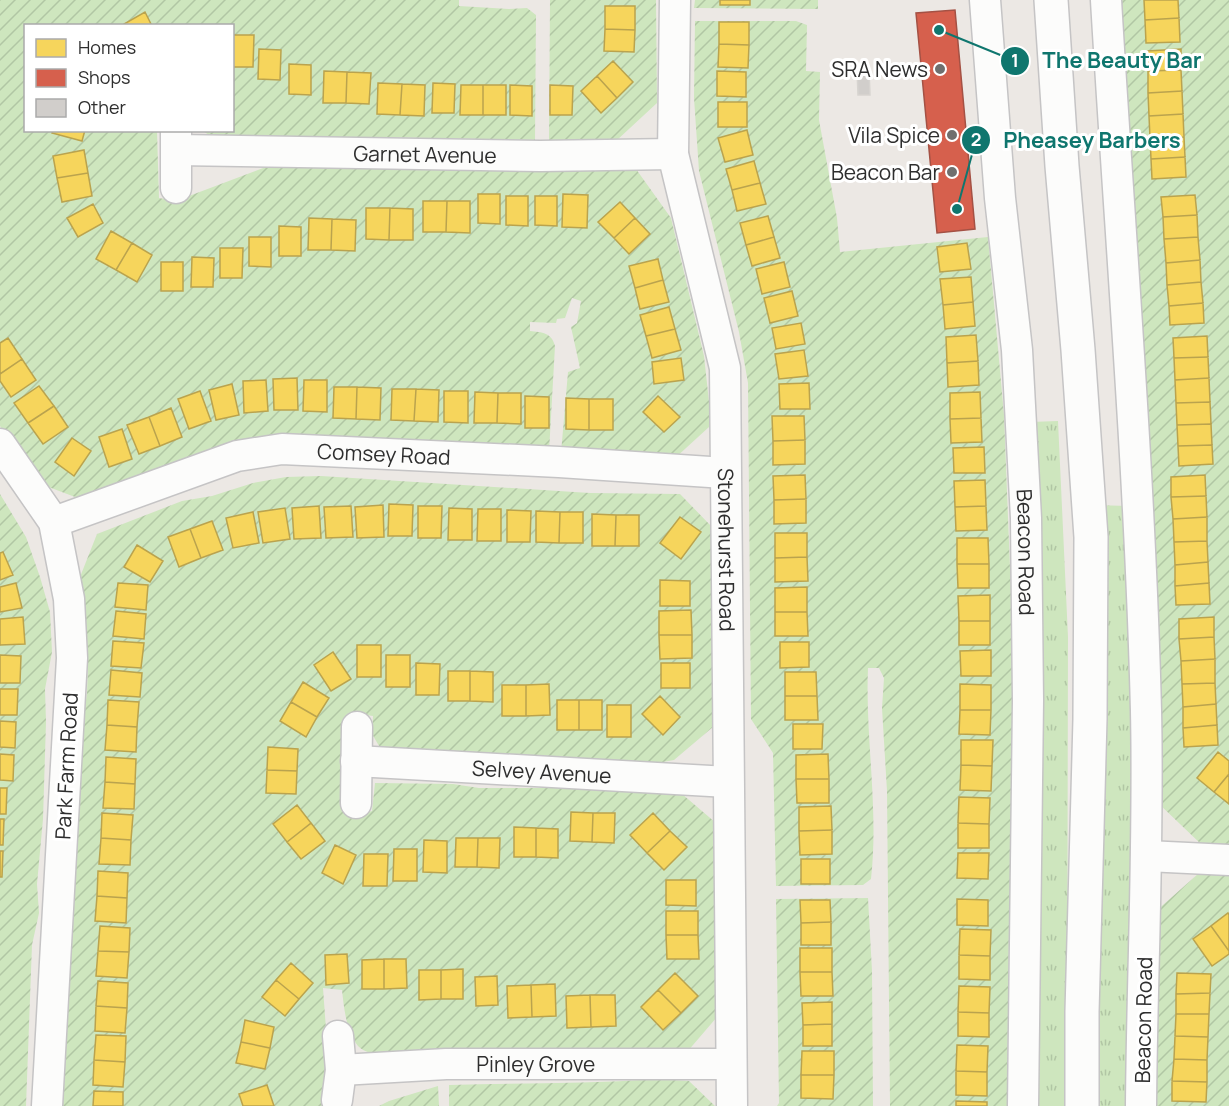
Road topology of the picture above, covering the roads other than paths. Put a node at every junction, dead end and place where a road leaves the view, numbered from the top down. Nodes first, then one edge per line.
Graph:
1 (675, 0) edge
2 (985, 0) edge
3 (1051, 0) edge
4 (1106, 0) edge
5 (176, 140) edge
6 (673, 154) junction
7 (176, 188) dead end
8 (0, 444) edge
9 (725, 473) junction
10 (54, 522) junction
11 (357, 727) dead end
12 (356, 761) junction
13 (728, 782) junction
14 (356, 803) dead end
15 (1147, 856) junction
16 (1229, 860) edge
17 (338, 1036) dead end
18 (731, 1064) junction
19 (341, 1070) junction
20 (337, 1100) dead end
21 (47, 1106) edge
22 (732, 1106) edge
23 (1023, 1106) edge
24 (1082, 1106) edge
25 (1141, 1106) edge

1 - 6 street, Stonehurst Road
2 - 23 street, Beacon Road
3 - 24 main road
4 - 15 street, Beacon Road
5 - 6 street, Garnet Avenue
5 - 7 street, Garnet Avenue
6 - 9 street, Stonehurst Road
8 - 10 street, Park Farm Road
9 - 10 street, Comsey Road
9 - 13 street, Stonehurst Road
10 - 21 street, Park Farm Road
11 - 12 street
12 - 13 street, Selvey Avenue
12 - 14 street
13 - 18 street, Stonehurst Road
15 - 16 street
15 - 25 street, Beacon Road
17 - 19 street
18 - 19 street, Pinley Grove
18 - 22 street, Stonehurst Road
19 - 20 street

